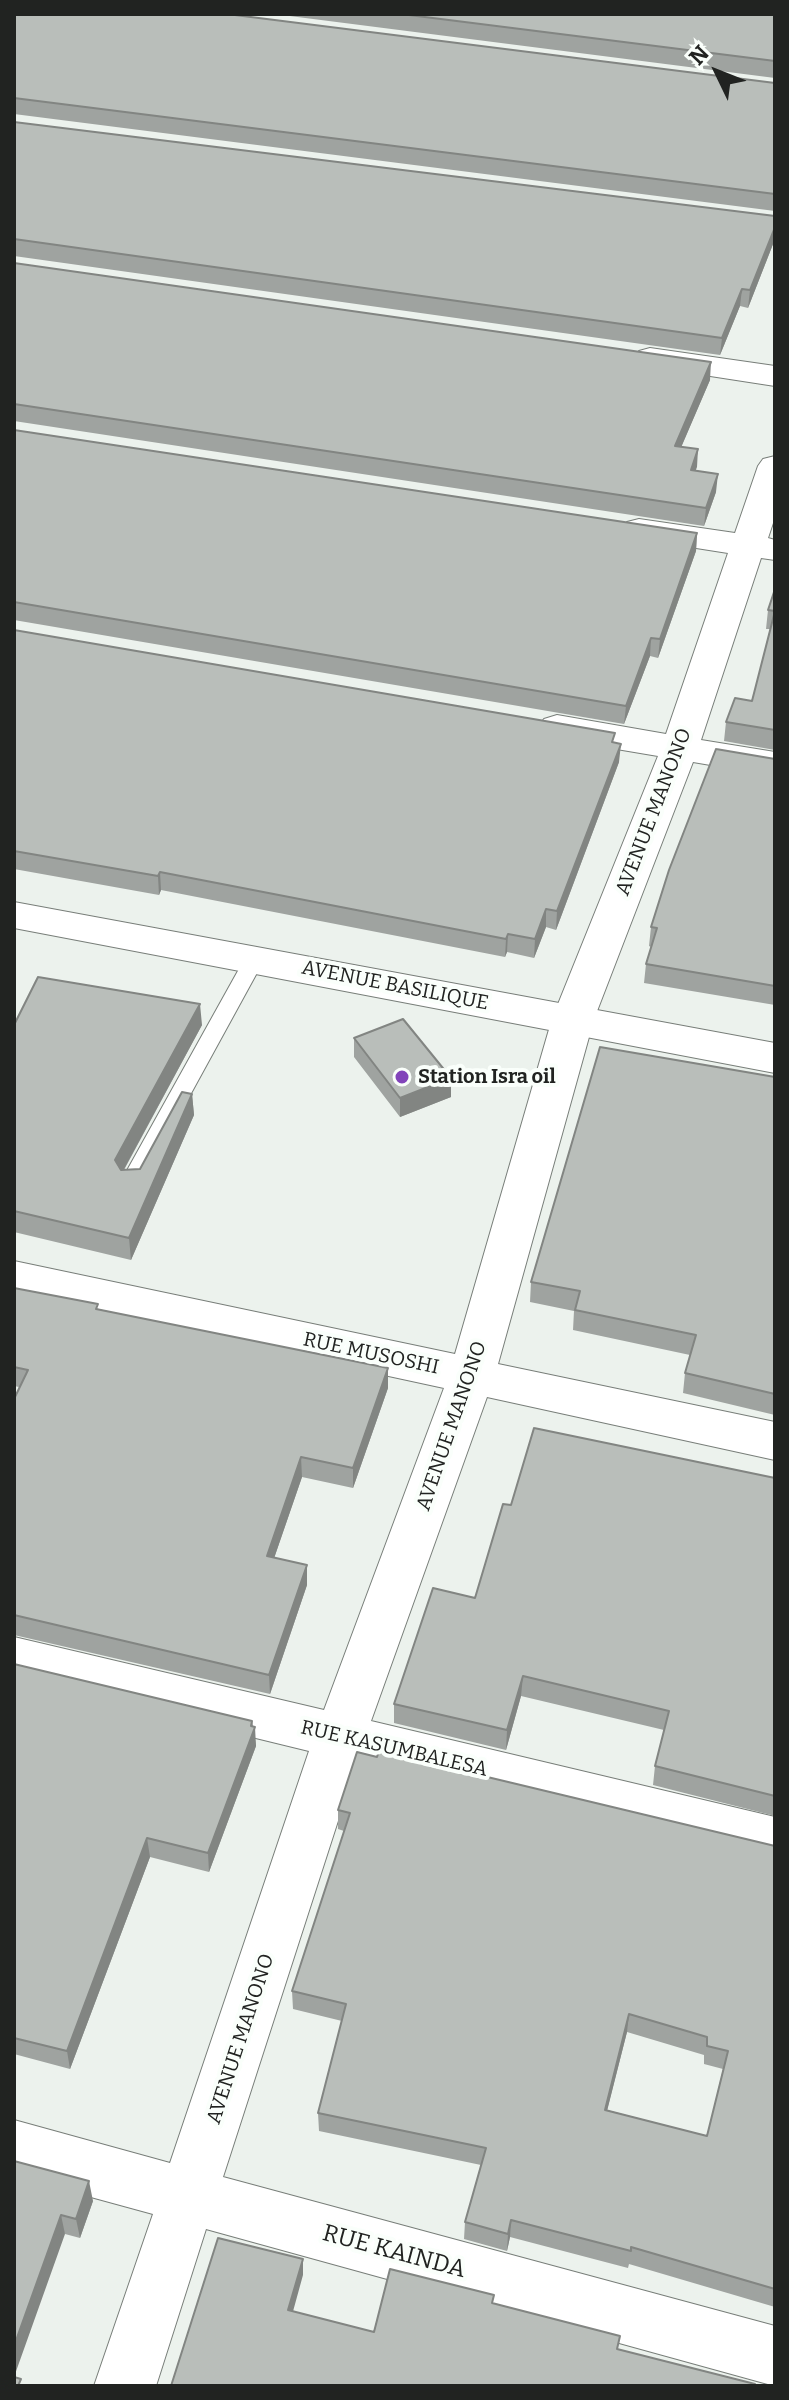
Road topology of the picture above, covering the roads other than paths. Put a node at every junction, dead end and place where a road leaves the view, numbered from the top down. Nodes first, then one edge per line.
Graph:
1 (620, 354) edge
2 (775, 376) edge
3 (775, 466) edge
4 (606, 524) edge
5 (762, 548) edge
6 (525, 721) edge
7 (680, 748) junction
8 (775, 764) edge
9 (14, 915) edge
10 (254, 960) junction
11 (573, 1019) junction
12 (775, 1058) edge
13 (131, 1183) edge
14 (14, 1278) edge
15 (472, 1375) junction
16 (775, 1441) edge
17 (14, 1658) edge
18 (340, 1736) junction
19 (775, 1840) edge
20 (14, 2148) edge
21 (190, 2197) junction
22 (775, 2356) edge
23 (125, 2386) edge

1 - 2 street
3 - 5 street, AVENUE MANONO
4 - 5 street
5 - 7 street, AVENUE MANONO
6 - 7 street
7 - 8 street
7 - 11 street, AVENUE MANONO
9 - 10 street, AVENUE BASILIQUE
10 - 11 street, AVENUE BASILIQUE
10 - 13 lane
11 - 12 street, AVENUE BASILIQUE
11 - 15 street, AVENUE MANONO
14 - 15 street, RUE MUSOSHI
15 - 16 street, RUE MUSOSHI
15 - 18 street, AVENUE MANONO
17 - 18 street, RUE KASUMBALESA
18 - 19 street, RUE KASUMBALESA
18 - 21 street, AVENUE MANONO
20 - 21 street, RUE KAINDA
21 - 22 street, RUE KAINDA
21 - 23 street, AVENUE MANONO

